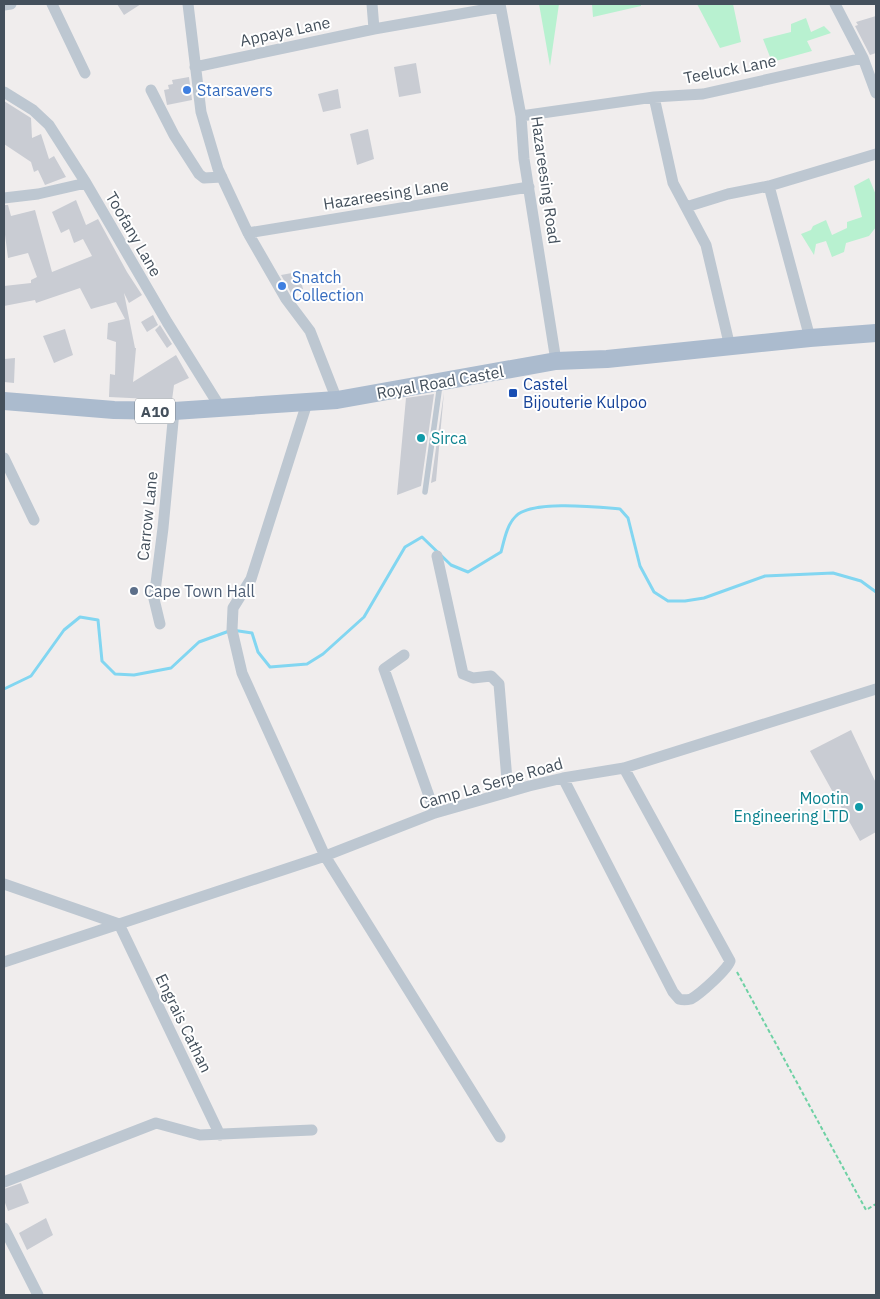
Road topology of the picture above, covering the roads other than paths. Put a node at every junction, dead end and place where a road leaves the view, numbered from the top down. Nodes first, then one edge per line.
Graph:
1 (11, 4) edge
2 (52, 4) edge
3 (188, 4) edge
4 (372, 4) edge
5 (835, 4) edge
6 (4, 5) edge
7 (500, 6) edge
8 (374, 29) junction
9 (863, 58) junction
10 (195, 67) junction
11 (86, 73) dead end
12 (151, 90) dead end
13 (4, 92) edge
14 (876, 93) edge
15 (654, 97) junction
16 (521, 116) junction
17 (876, 154) edge
18 (222, 177) junction
19 (86, 183) junction
20 (768, 186) junction
21 (528, 187) junction
22 (4, 198) edge
23 (686, 207) junction
24 (248, 233) junction
25 (876, 333) edge
26 (810, 338) junction
27 (730, 347) junction
28 (556, 361) junction
29 (440, 382) junction
30 (337, 400) junction
31 (4, 401) edge
32 (307, 403) junction
33 (220, 407) junction
34 (174, 411) junction
35 (4, 458) edge
36 (425, 492) dead end
37 (34, 520) dead end
38 (437, 556) dead end
39 (160, 624) dead end
40 (404, 655) dead end
41 (876, 689) edge
42 (624, 768) junction
43 (563, 778) junction
44 (508, 792) junction
45 (435, 813) junction
46 (325, 856) junction
47 (4, 884) edge
48 (119, 924) junction
49 (4, 962) edge
50 (312, 1130) dead end
51 (220, 1135) junction
52 (500, 1136) dead end
53 (4, 1182) edge
54 (4, 1228) edge
55 (38, 1295) edge

1 - 6 street
2 - 11 street
3 - 10 street
4 - 8 street
5 - 9 street
7 - 8 street, Appaya Lane
7 - 16 street, Hazareesing Road
8 - 10 street, Appaya Lane
9 - 14 street
9 - 15 street, Teeluck Lane
10 - 18 street
12 - 18 street
13 - 19 street, Toofany Lane
15 - 16 street, Teeluck Lane
15 - 23 street
16 - 21 street, Hazareesing Road
17 - 20 street
18 - 24 street
19 - 22 street
19 - 33 street, Toofany Lane
20 - 23 street
20 - 26 street
21 - 24 street, Hazareesing Lane
21 - 28 street, Hazareesing Road
23 - 27 street
24 - 30 street
25 - 26 main road, Royal Road Castel / A10
26 - 27 main road, Royal Road Castel / A10
27 - 28 main road, Royal Road Castel / A10
28 - 29 main road, Royal Road Castel / A10
29 - 30 main road, Royal Road Castel / A10
29 - 36 lane
30 - 32 main road, Royal Road Castel / A10
31 - 34 main road, Royal Road Castel / A10
32 - 33 main road, Royal Road Castel / A10
32 - 46 street
33 - 34 main road, Royal Road Castel / A10
34 - 39 street, Carrow Lane
35 - 37 street
38 - 44 street
40 - 45 street
41 - 42 street, Camp La Serpe Road
42 - 43 street, Camp La Serpe Road
42 - 43 street
43 - 44 street, Camp La Serpe Road
44 - 45 street, Camp La Serpe Road
45 - 46 street, Camp La Serpe Road
46 - 48 street, Camp La Serpe Road
46 - 52 street
47 - 48 street
48 - 49 street, Camp La Serpe Road
48 - 51 street, Engrais Cathan
50 - 51 street
51 - 53 street
54 - 55 street

